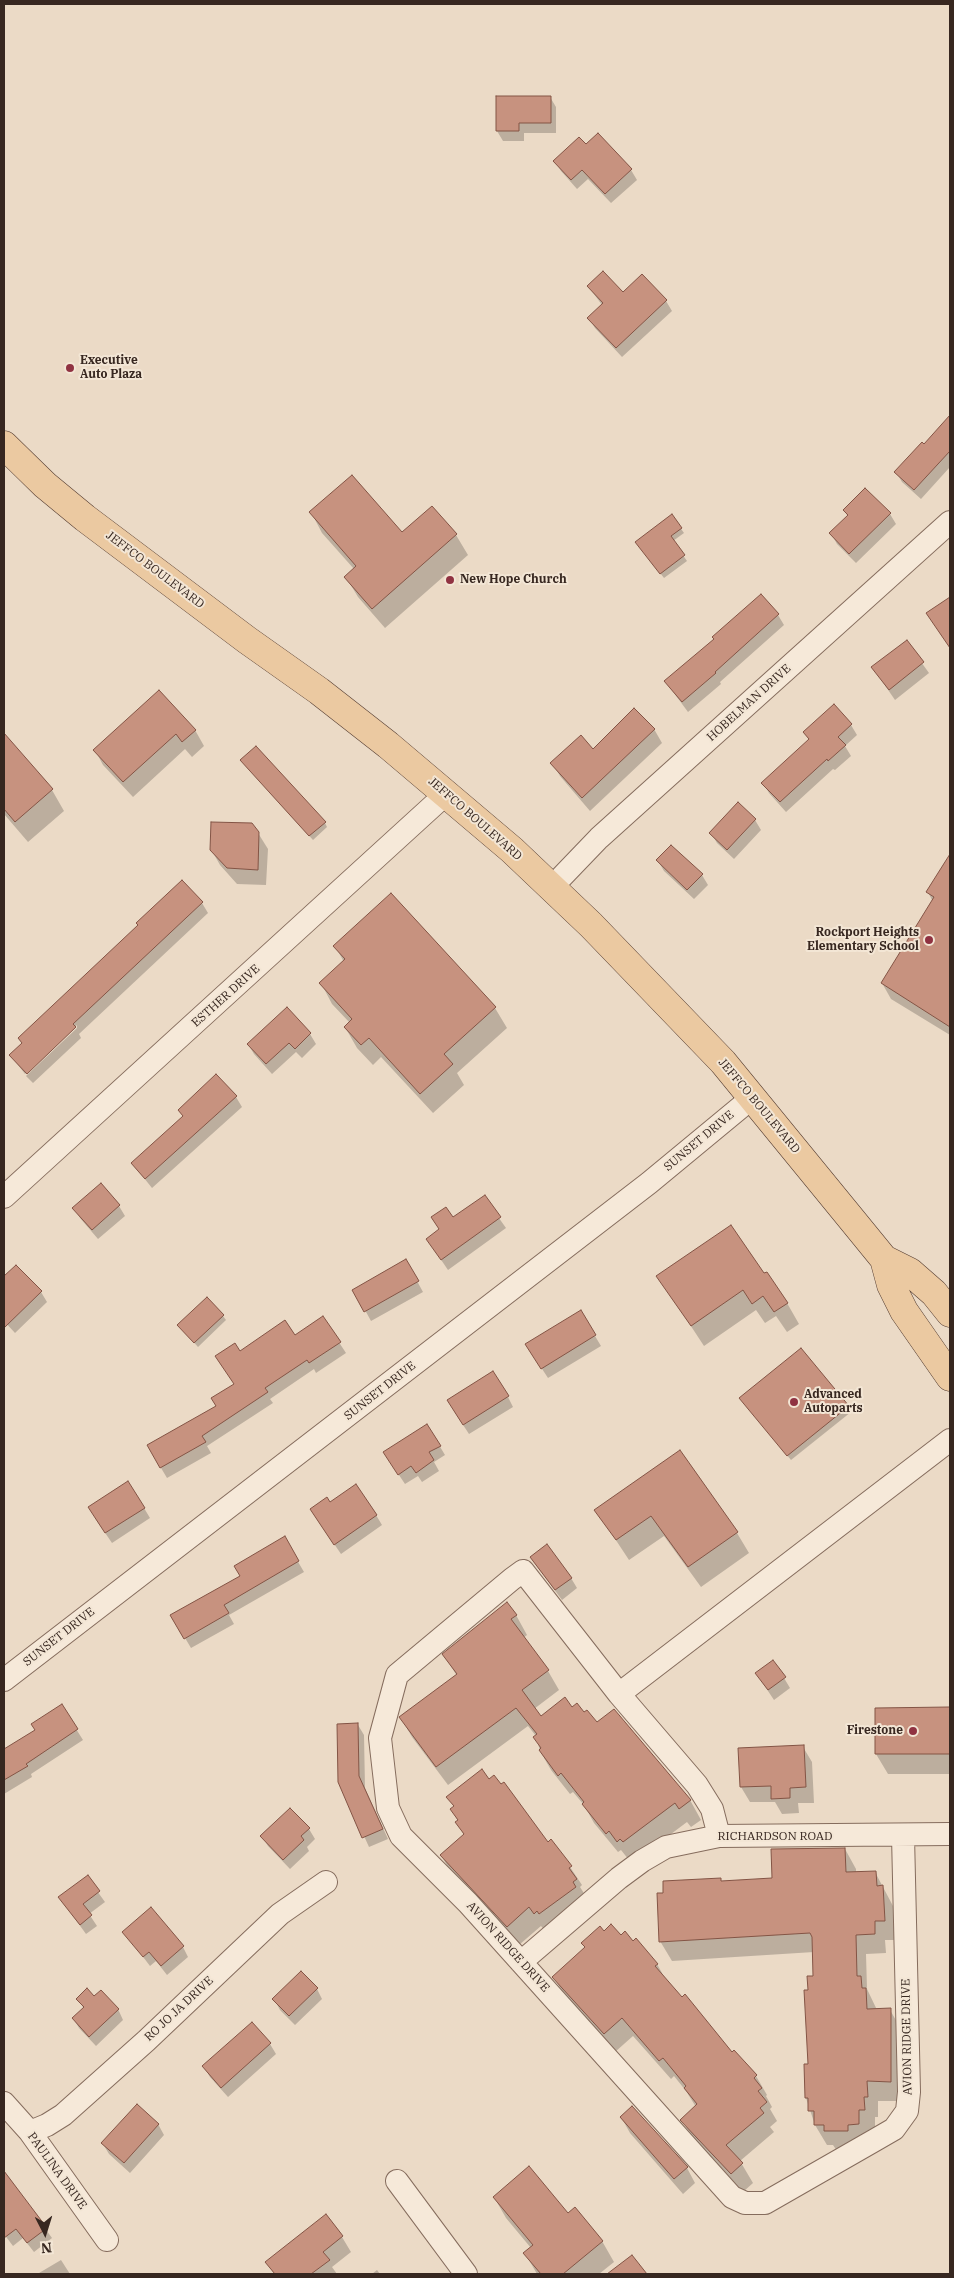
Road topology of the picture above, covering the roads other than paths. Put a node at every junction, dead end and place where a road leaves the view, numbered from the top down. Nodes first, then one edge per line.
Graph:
1 (4, 445) edge
2 (950, 522) edge
3 (447, 793) junction
4 (551, 888) junction
5 (753, 1097) junction
6 (4, 1197) edge
7 (884, 1259) junction
8 (950, 1313) edge
9 (950, 1377) edge
10 (950, 1440) edge
11 (4, 1680) edge
12 (619, 1694) junction
13 (950, 1834) edge
14 (719, 1836) junction
15 (903, 1836) junction
16 (326, 1882) dead end
17 (521, 1962) junction
18 (4, 2103) edge
19 (30, 2132) junction
20 (397, 2181) dead end
21 (107, 2240) dead end
22 (466, 2274) edge

1 - 3 main road, JEFFCO BOULEVARD
2 - 4 street, HOBELMAN DRIVE
3 - 4 main road, JEFFCO BOULEVARD
3 - 6 street, ESTHER DRIVE
4 - 5 main road, JEFFCO BOULEVARD
5 - 7 main road, JEFFCO BOULEVARD
5 - 11 street, SUNSET DRIVE
7 - 8 main road, JEFFCO BOULEVARD
7 - 9 main road, JEFFCO BOULEVARD
10 - 12 street
12 - 14 street, AVION RIDGE DRIVE
12 - 17 street, AVION RIDGE DRIVE
13 - 15 street, RICHARDSON ROAD
14 - 15 street, RICHARDSON ROAD
14 - 17 street, RICHARDSON ROAD
15 - 17 street, AVION RIDGE DRIVE
16 - 19 street, RO JO JA DRIVE
18 - 19 street, PAULINA DRIVE
19 - 21 street, PAULINA DRIVE
20 - 22 street

